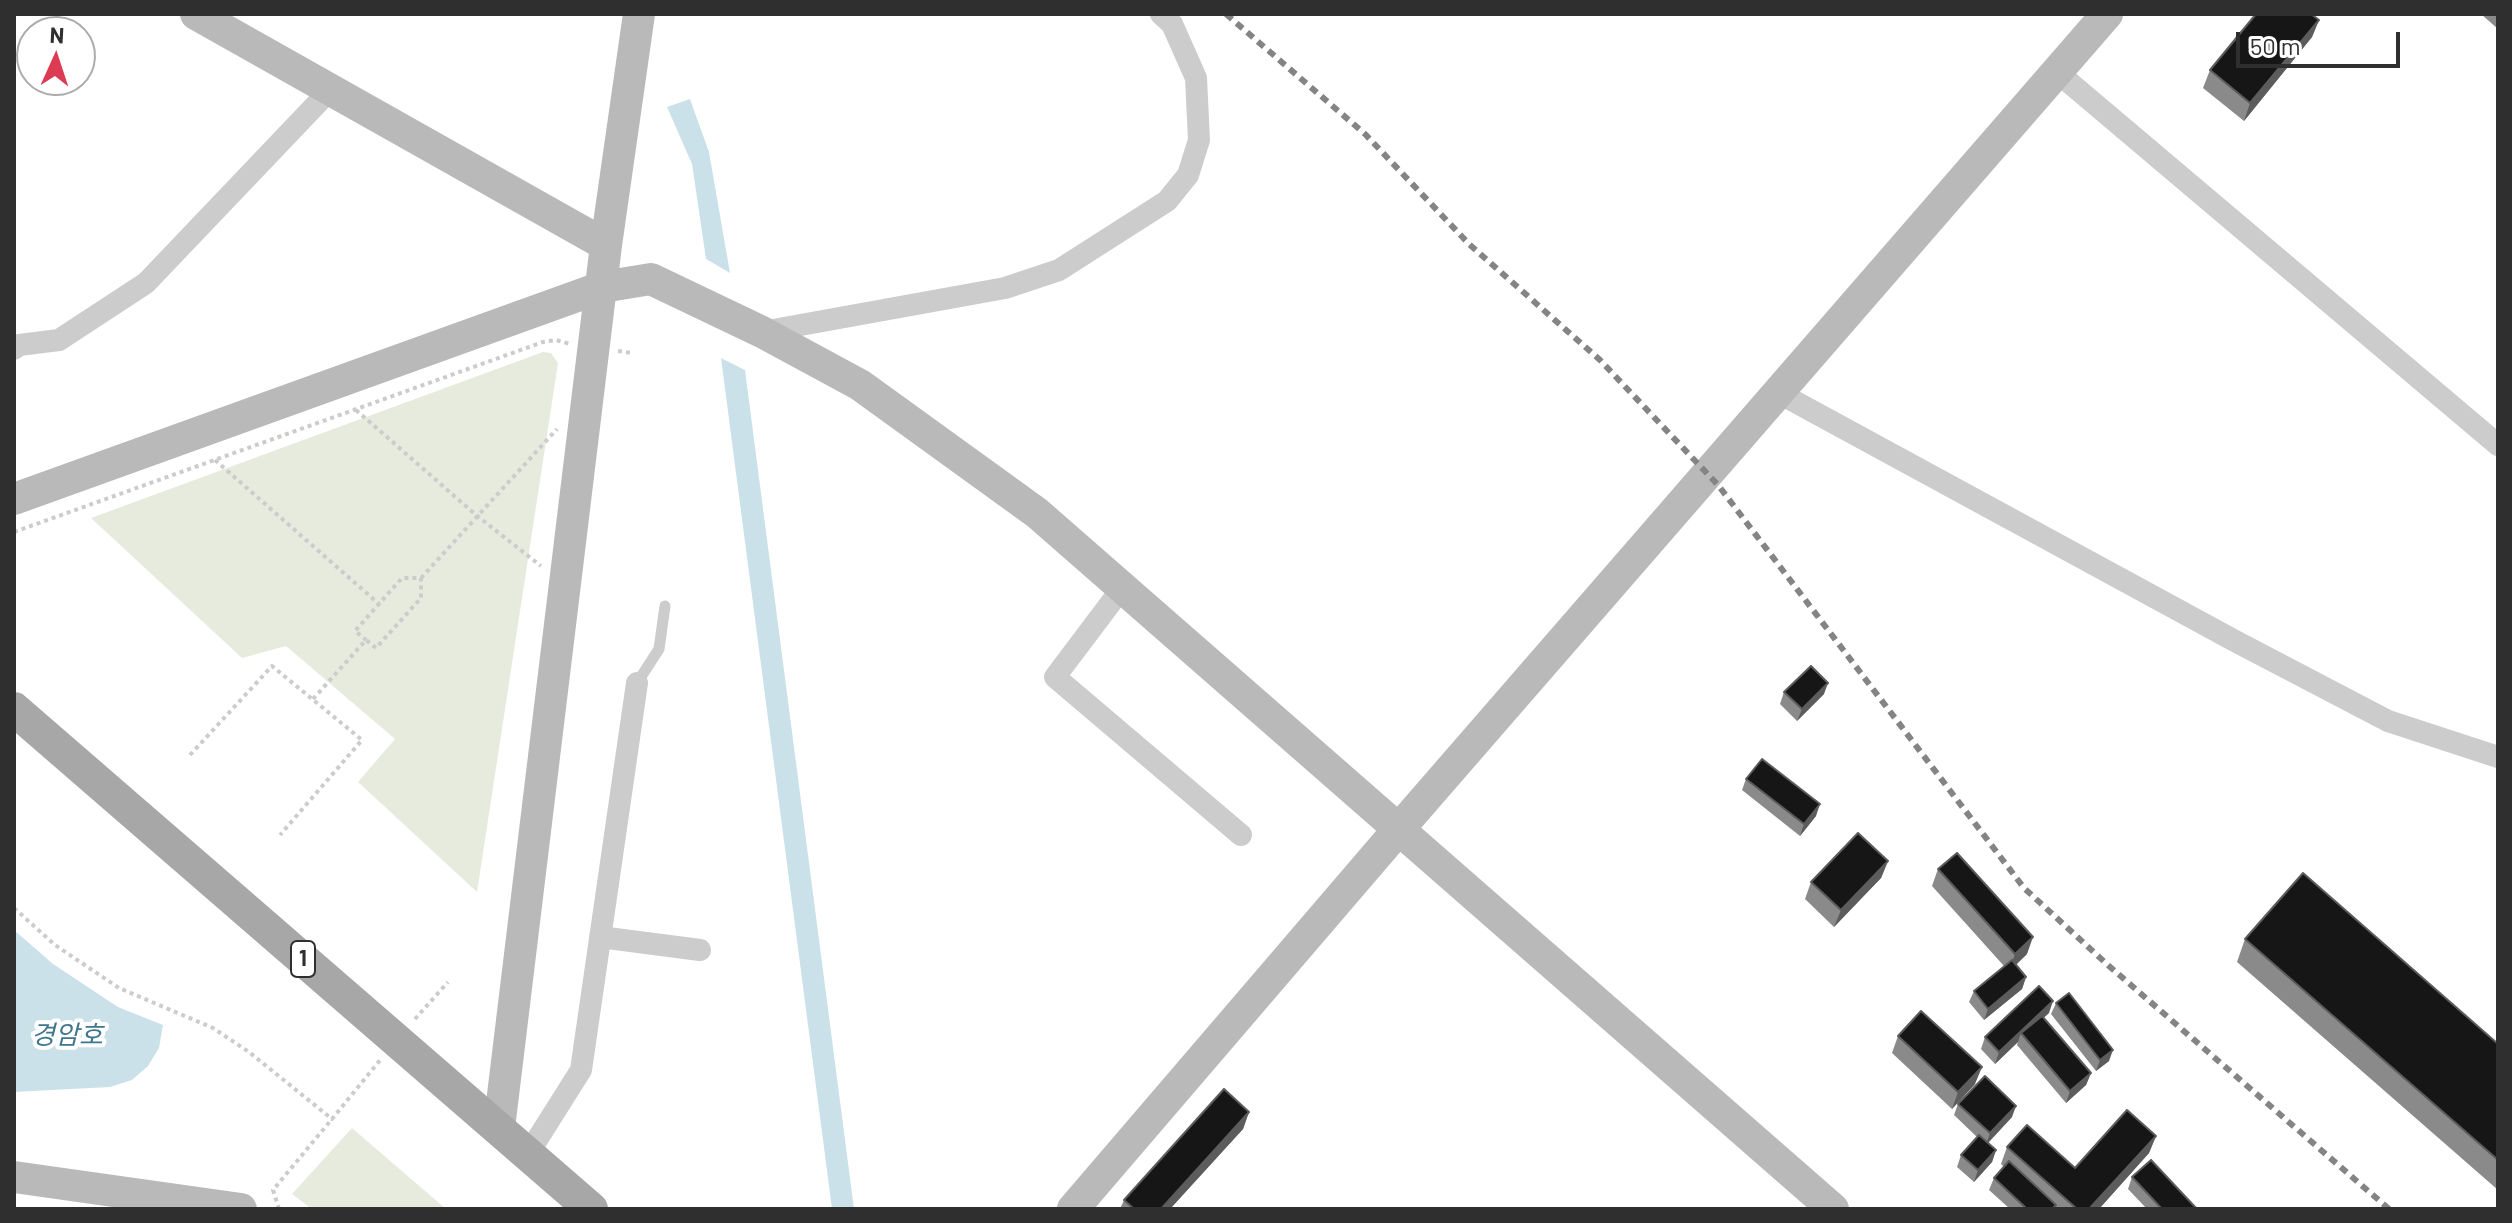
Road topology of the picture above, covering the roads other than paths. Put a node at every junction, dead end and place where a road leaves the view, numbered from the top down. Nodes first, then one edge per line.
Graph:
1 (196, 14) edge
2 (639, 14) edge
3 (1161, 14) edge
4 (2107, 14) edge
5 (2057, 72) junction
6 (331, 89) junction
7 (606, 245) junction
8 (602, 287) junction
9 (762, 332) junction
10 (14, 349) edge
11 (1779, 393) junction
12 (2498, 445) edge
13 (14, 499) edge
14 (1122, 588) junction
15 (665, 606) dead end
16 (637, 683) joint
17 (14, 709) edge
18 (2498, 757) edge
19 (1398, 830) junction
20 (1241, 835) dead end
21 (600, 937) junction
22 (700, 950) dead end
23 (499, 1128) junction
24 (528, 1154) junction
25 (14, 1177) edge
26 (1078, 1207) edge
27 (241, 1209) edge
28 (591, 1209) edge
29 (1833, 1209) edge

1 - 6 street
2 - 7 street
3 - 9 street
4 - 5 street
5 - 11 street
5 - 12 street
6 - 7 street
6 - 10 street
7 - 8 street
8 - 9 street
8 - 13 street
8 - 23 street
9 - 14 street
11 - 18 street
11 - 19 street
14 - 19 street
14 - 20 street
15 - 16 lane
16 - 21 street
17 - 23 main road, 1
19 - 26 street
19 - 29 street
21 - 22 street
21 - 24 street
23 - 24 main road, 1
24 - 28 main road, 1
25 - 27 street

